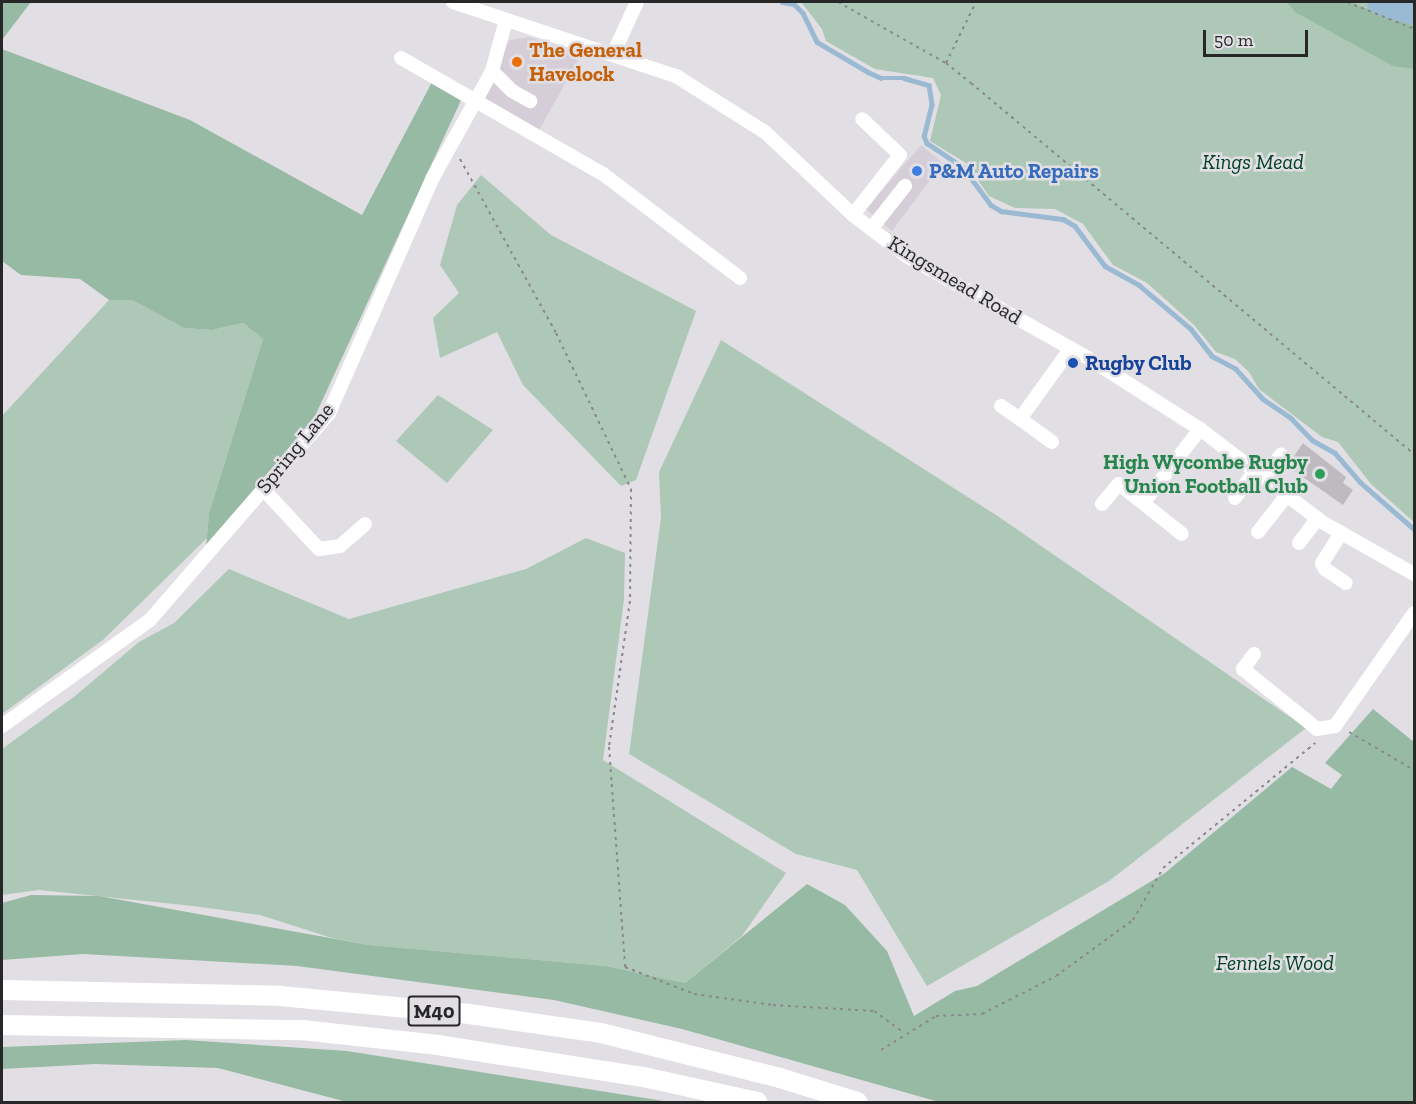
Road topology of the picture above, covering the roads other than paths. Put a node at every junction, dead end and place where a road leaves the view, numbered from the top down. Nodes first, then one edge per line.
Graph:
1 (453, 2) edge
2 (637, 2) edge
3 (506, 20) junction
4 (614, 52) junction
5 (401, 57) dead end
6 (492, 71) junction
7 (476, 99) junction
8 (530, 101) dead end
9 (862, 119) dead end
10 (905, 186) dead end
11 (853, 215) junction
12 (871, 229) junction
13 (740, 278) dead end
14 (1071, 348) junction
15 (1001, 406) dead end
16 (1020, 419) junction
17 (1200, 429) junction
18 (1052, 442) dead end
19 (1281, 455) dead end
20 (1260, 474) junction
21 (263, 489) junction
22 (1287, 495) junction
23 (1235, 498) dead end
24 (1144, 502) junction
25 (1102, 504) dead end
26 (1317, 518) junction
27 (365, 524) dead end
28 (1258, 532) dead end
29 (1341, 533) junction
30 (1182, 534) dead end
31 (1299, 543) dead end
32 (1414, 574) edge
33 (1346, 584) dead end
34 (1414, 613) edge
35 (1254, 654) dead end
36 (2, 726) edge
37 (2, 990) edge
38 (2, 1025) edge
39 (757, 1102) edge
40 (857, 1102) edge

1 - 3 street, Kingsmead Road
2 - 4 street
3 - 4 street, Kingsmead Road
3 - 6 street, Spring Lane
4 - 11 street, Kingsmead Road
5 - 7 street
6 - 7 street, Spring Lane
6 - 8 street
7 - 13 street
7 - 21 street, Spring Lane
9 - 11 street
10 - 12 street
11 - 12 street, Kingsmead Road
12 - 14 street, Kingsmead Road
14 - 16 street
14 - 17 street, Kingsmead Road
15 - 16 street
16 - 18 street
17 - 20 street, Kingsmead Road
17 - 24 street
19 - 20 street
20 - 22 street, Kingsmead Road
20 - 23 street
21 - 27 street
21 - 36 street, Spring Lane
22 - 26 street, Kingsmead Road
22 - 28 street
24 - 25 street
24 - 30 street
26 - 29 street, Kingsmead Road
26 - 31 street
29 - 32 street, Kingsmead Road
29 - 33 street
34 - 35 street
37 - 40 highway, M40
38 - 39 highway, M40

